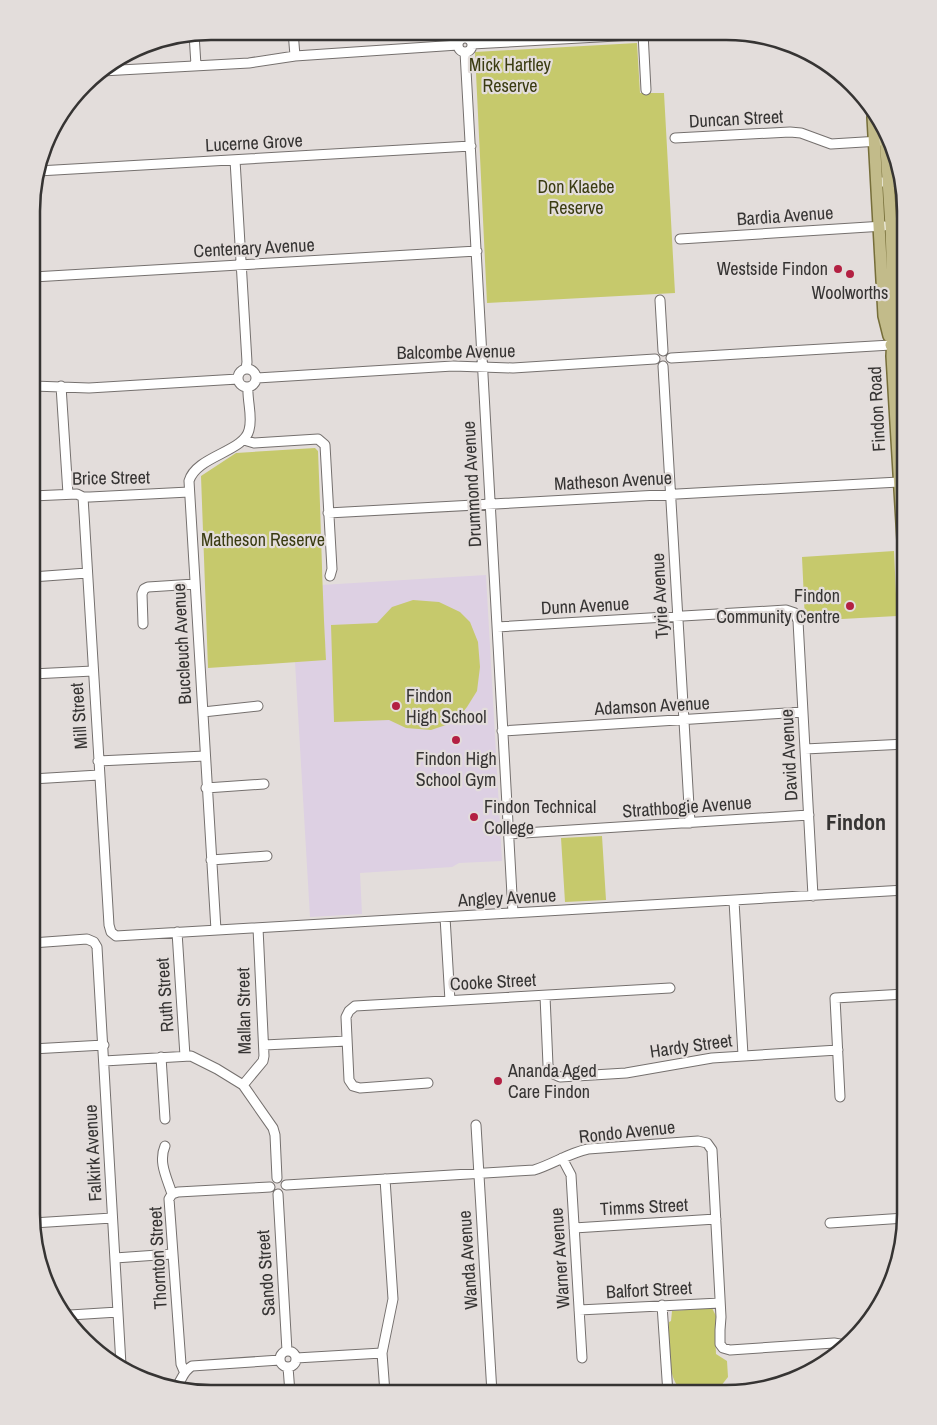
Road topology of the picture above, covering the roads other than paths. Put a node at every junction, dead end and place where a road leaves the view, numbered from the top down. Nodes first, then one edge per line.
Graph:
1 (294, 40) edge
2 (460, 40) edge
3 (470, 40) edge
4 (534, 40) edge
5 (643, 40) edge
6 (194, 41) edge
7 (472, 44) junction
8 (458, 45) junction
9 (465, 52) junction
10 (295, 56) junction
11 (196, 65) junction
12 (114, 70) edge
13 (646, 90) dead end
14 (675, 138) dead end
15 (880, 138) edge
16 (883, 144) edge
17 (471, 146) junction
18 (235, 160) junction
19 (45, 171) edge
20 (888, 181) edge
21 (886, 226) junction
22 (680, 239) dead end
23 (477, 251) junction
24 (881, 265) junction
25 (241, 266) junction
26 (892, 272) junction
27 (40, 277) edge
28 (660, 300) dead end
29 (894, 316) junction
30 (897, 324) edge
31 (891, 345) junction
32 (897, 345) edge
33 (897, 350) edge
34 (663, 351) junction
35 (671, 358) junction
36 (655, 359) junction
37 (664, 366) junction
38 (482, 367) junction
39 (246, 369) junction
40 (897, 370) edge
41 (893, 376) junction
42 (257, 378) junction
43 (238, 379) junction
44 (40, 386) edge
45 (61, 386) junction
46 (248, 387) junction
47 (244, 440) junction
48 (897, 447) edge
49 (897, 482) edge
50 (189, 492) junction
51 (68, 494) junction
52 (670, 494) junction
53 (40, 496) edge
54 (83, 497) junction
55 (490, 505) junction
56 (328, 513) junction
57 (87, 574) junction
58 (330, 576) dead end
59 (40, 577) edge
60 (195, 584) junction
61 (795, 613) joint
62 (677, 617) junction
63 (144, 624) dead end
64 (497, 627) junction
65 (93, 671) junction
66 (40, 674) edge
67 (258, 706) dead end
68 (202, 712) junction
69 (803, 712) junction
70 (683, 720) junction
71 (502, 731) junction
72 (897, 744) edge
73 (805, 748) junction
74 (204, 756) junction
75 (98, 760) junction
76 (99, 775) junction
77 (40, 779) edge
78 (264, 784) dead end
79 (206, 788) junction
80 (808, 815) junction
81 (690, 823) junction
82 (508, 834) junction
83 (267, 856) dead end
84 (211, 860) junction
85 (897, 891) edge
86 (813, 896) junction
87 (734, 901) junction
88 (513, 913) junction
89 (445, 917) junction
90 (258, 928) junction
91 (216, 930) junction
92 (111, 932) joint
93 (177, 932) junction
94 (40, 942) edge
95 (670, 988) dead end
96 (897, 994) edge
97 (545, 996) junction
98 (450, 1001) junction
99 (347, 1041) junction
100 (104, 1045) junction
101 (264, 1045) junction
102 (40, 1049) edge
103 (838, 1050) junction
104 (743, 1055) junction
105 (185, 1056) junction
106 (161, 1057) junction
107 (104, 1061) junction
108 (428, 1084) dead end
109 (242, 1085) junction
110 (840, 1097) dead end
111 (164, 1119) dead end
112 (476, 1125) dead end
113 (165, 1146) dead end
114 (562, 1158) junction
115 (479, 1174) junction
116 (277, 1178) junction
117 (385, 1178) junction
118 (286, 1185) junction
119 (270, 1187) junction
120 (172, 1194) junction
121 (278, 1194) junction
122 (112, 1218) junction
123 (716, 1219) junction
124 (897, 1219) edge
125 (40, 1223) edge
126 (830, 1223) dead end
127 (574, 1228) junction
128 (172, 1254) junction
129 (115, 1258) junction
130 (720, 1303) junction
131 (662, 1305) junction
132 (579, 1310) junction
133 (118, 1312) junction
134 (73, 1315) edge
135 (837, 1344) edge
136 (287, 1351) junction
137 (382, 1354) junction
138 (296, 1358) junction
139 (582, 1358) dead end
140 (121, 1359) edge
141 (280, 1360) junction
142 (288, 1367) junction
143 (184, 1371) junction
144 (180, 1382) edge
145 (289, 1385) edge
146 (384, 1385) edge
147 (492, 1385) edge
148 (667, 1385) edge

1 - 10 street
2 - 8 street
3 - 7 street
4 - 7 street
5 - 13 street
6 - 11 street
7 - 9 street
8 - 9 street
8 - 10 street
9 - 17 street, Drummond Avenue
10 - 11 street
11 - 12 street
14 - 15 street, Duncan Street
16 - 20 main road, Findon Road
17 - 18 street, Lucerne Grove
17 - 23 street, Drummond Avenue
18 - 19 street, Lucerne Grove
18 - 25 street
20 - 21 main road, Findon Road
21 - 22 street, Bardia Avenue
21 - 24 main road, Findon Road
21 - 26 main road, Findon Road
23 - 25 street, Centenary Avenue
23 - 38 street, Drummond Avenue
24 - 26 main road
24 - 31 main road, Findon Road
25 - 27 street, Centenary Avenue
25 - 39 street
26 - 29 main road, Findon Road
28 - 34 street
29 - 30 main road
29 - 31 main road, Findon Road
31 - 32 main road
31 - 33 main road
31 - 35 street
31 - 41 main road, Findon Road
34 - 35 street
34 - 36 street
35 - 37 street
36 - 37 street
36 - 38 street, Balcombe Avenue
37 - 52 street, Tyrie Avenue
38 - 42 street, Balcombe Avenue
38 - 55 street, Drummond Avenue
39 - 42 street
39 - 43 street
40 - 41 main road
41 - 48 main road, Findon Road
42 - 46 street
43 - 45 street
43 - 46 street
44 - 45 street
45 - 51 street
46 - 47 street
47 - 50 street, Buccleuch Avenue
47 - 56 street
49 - 52 street, Matheson Avenue
50 - 54 street, Brice Street
50 - 60 street, Buccleuch Avenue
51 - 53 street, Brice Street
51 - 54 street, Brice Street
52 - 55 street, Matheson Avenue
52 - 62 street, Tyrie Avenue
54 - 57 street, Mill Street
55 - 56 street, Matheson Avenue
55 - 64 street, Drummond Avenue
56 - 58 street
57 - 59 street
57 - 65 street, Mill Street
60 - 63 street
60 - 68 street, Buccleuch Avenue
61 - 62 street, Dunn Avenue
61 - 69 street, David Avenue
62 - 64 street, Dunn Avenue
62 - 70 street, Tyrie Avenue
64 - 71 street, Drummond Avenue
65 - 66 street
65 - 75 street, Mill Street
67 - 68 street
68 - 74 street, Buccleuch Avenue
69 - 70 street, Adamson Avenue
69 - 73 street, David Avenue
70 - 71 street, Adamson Avenue
70 - 81 street, Tyrie Avenue
71 - 82 street, Drummond Avenue
72 - 73 street
73 - 80 street, David Avenue
74 - 75 street
74 - 79 street, Buccleuch Avenue
75 - 76 street, Mill Street
76 - 77 street
76 - 92 street, Mill Street
78 - 79 street
79 - 84 street, Buccleuch Avenue
80 - 81 street, Strathbogie Avenue
80 - 86 street, David Avenue
81 - 82 street, Strathbogie Avenue
82 - 88 street, Drummond Avenue
83 - 84 street
84 - 91 street, Buccleuch Avenue
85 - 86 street, Angley Avenue
86 - 87 street, Angley Avenue
87 - 88 street, Angley Avenue
87 - 104 street
88 - 89 street, Angley Avenue
89 - 90 street, Angley Avenue
89 - 98 street
90 - 91 street, Angley Avenue
90 - 101 street, Mallan Street
91 - 93 street, Angley Avenue
92 - 93 street, Angley Avenue
93 - 105 street, Ruth Street
94 - 100 street, Falkirk Avenue
95 - 97 street, Cooke Street
96 - 103 street
97 - 98 street, Cooke Street
97 - 104 street, Hardy Street
98 - 99 street, Cooke Street
99 - 101 street
99 - 108 street, Cooke Street
100 - 102 street
100 - 107 street, Falkirk Avenue
101 - 109 street, Mallan Street
103 - 104 street, Hardy Street
103 - 110 street
105 - 106 street
105 - 109 street
106 - 107 street
106 - 111 street
107 - 122 street, Falkirk Avenue
109 - 116 street
112 - 115 street, Wanda Avenue
113 - 120 street, Thornton Street
114 - 115 street, Rondo Avenue
114 - 123 street, Rondo Avenue
114 - 127 street, Warner Avenue
115 - 117 street, Rondo Avenue
115 - 147 street, Wanda Avenue
116 - 118 street
116 - 119 street
117 - 118 street, Rondo Avenue
117 - 137 street
118 - 121 street
119 - 120 street
119 - 121 street
120 - 128 street, Thornton Street
121 - 136 street, Sando Street
122 - 125 street
122 - 129 street, Falkirk Avenue
123 - 127 street, Timms Street
123 - 130 street, Rondo Avenue
124 - 126 street
127 - 132 street, Warner Avenue
128 - 129 street
128 - 143 street, Thornton Street
129 - 133 street, Falkirk Avenue
130 - 131 street, Balfort Street
130 - 135 street, Rondo Avenue
131 - 132 street, Balfort Street
131 - 148 street
132 - 139 street, Warner Avenue
133 - 134 street
133 - 140 street, Falkirk Avenue
136 - 138 street
136 - 141 street
137 - 138 street
137 - 146 street
138 - 142 street
141 - 142 street
141 - 143 street
142 - 145 street
143 - 144 street

